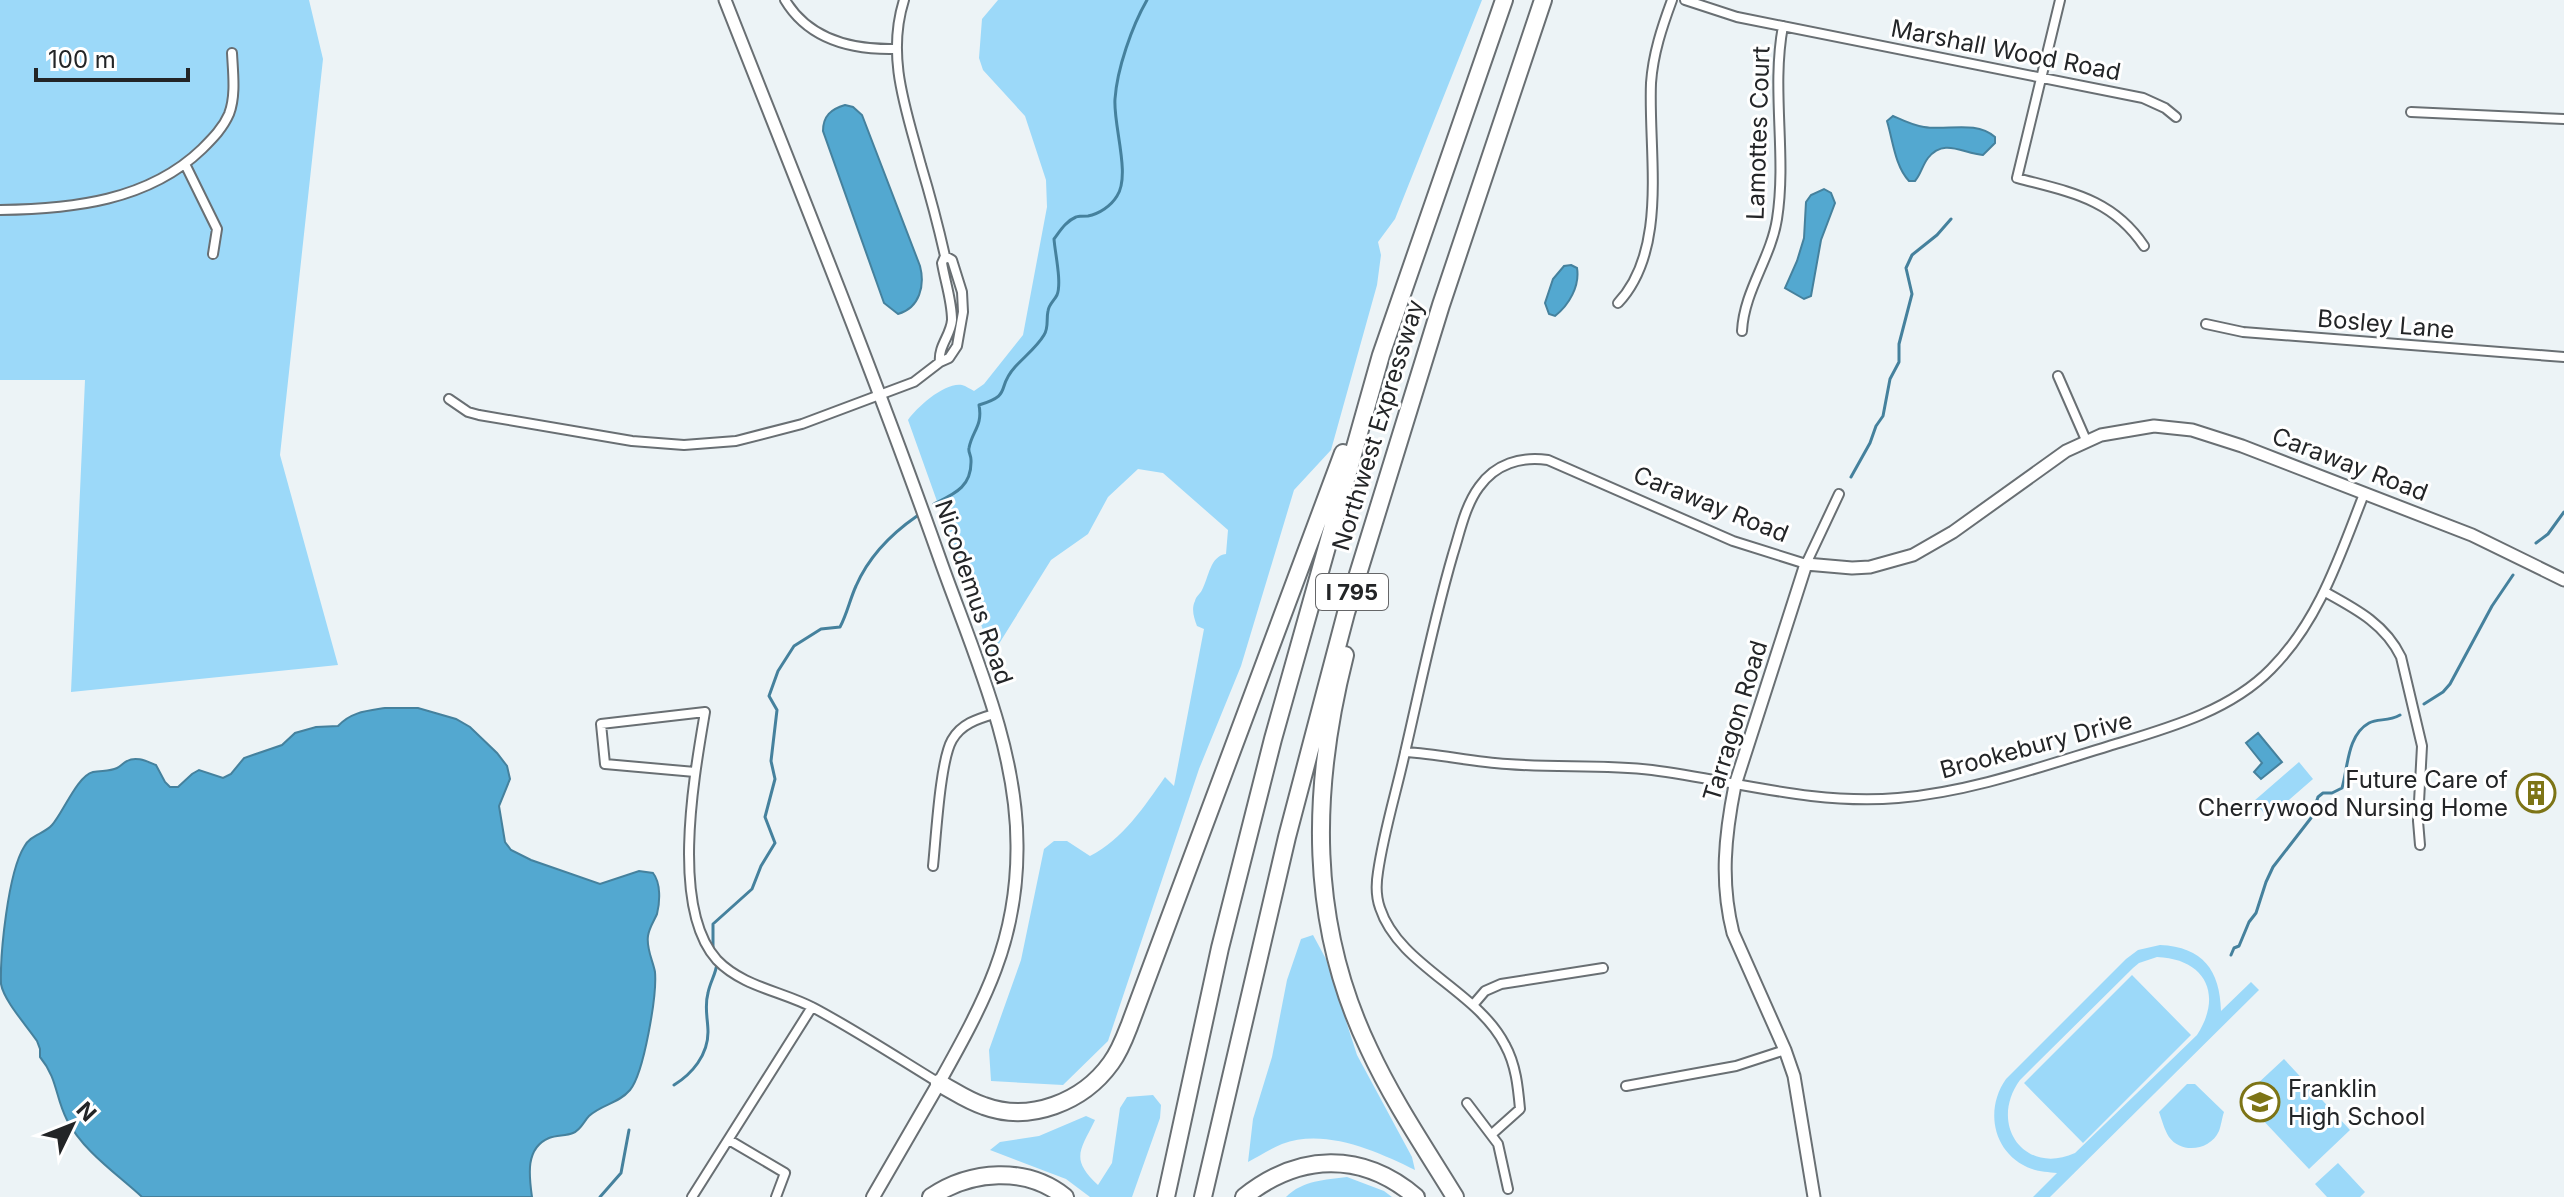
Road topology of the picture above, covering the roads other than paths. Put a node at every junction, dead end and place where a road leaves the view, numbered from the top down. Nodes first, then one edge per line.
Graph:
1 (725, 0) edge
2 (785, 0) edge
3 (904, 0) edge
4 (1504, 0) edge
5 (1543, 0) edge
6 (1672, 0) edge
7 (1685, 0) edge
8 (2060, 0) edge
9 (1783, 26) junction
10 (895, 49) junction
11 (232, 53) dead end
12 (2040, 77) junction
13 (2411, 112) dead end
14 (2176, 117) dead end
15 (2564, 119) edge
16 (185, 164) junction
17 (0, 210) edge
18 (2144, 246) dead end
19 (213, 254) dead end
20 (945, 256) junction
21 (1618, 303) dead end
22 (2206, 324) dead end
23 (1742, 331) dead end
24 (1381, 355) junction
25 (2564, 357) edge
26 (940, 362) junction
27 (2058, 376) dead end
28 (880, 396) junction
29 (449, 399) dead end
30 (2086, 440) junction
31 (1839, 494) dead end
32 (2364, 494) junction
33 (1375, 514) junction
34 (1806, 564) junction
35 (2564, 580) edge
36 (2325, 592) junction
37 (994, 714) junction
38 (1405, 752) junction
39 (695, 772) junction
40 (1735, 785) junction
41 (2420, 845) dead end
42 (933, 866) dead end
43 (1603, 968) dead end
44 (1473, 1005) junction
45 (812, 1007) junction
46 (1785, 1050) junction
47 (939, 1083) junction
48 (1626, 1086) dead end
49 (1467, 1103) dead end
50 (1492, 1134) junction
51 (729, 1140) junction
52 (1508, 1189) dead end
53 (692, 1197) edge
54 (776, 1197) edge
55 (873, 1197) edge
56 (931, 1197) edge
57 (1065, 1197) edge
58 (1166, 1197) edge
59 (1203, 1197) edge
60 (1244, 1197) edge
61 (1416, 1197) edge
62 (1455, 1197) edge
63 (1814, 1197) edge

1 - 28 street, Nicodemus Road
2 - 10 street
3 - 10 street
4 - 24 highway, Northwest Expressway / I 795
5 - 33 highway, Northwest Expressway / I 795
6 - 21 street
7 - 9 street, Marshall Wood Road
8 - 12 street
9 - 12 street, Marshall Wood Road
9 - 23 street, Lamottes Court
10 - 20 street
11 - 16 street
12 - 14 street, Marshall Wood Road
12 - 18 street
13 - 15 street
16 - 17 street
16 - 19 street
20 - 26 street
20 - 26 street
22 - 25 street, Bosley Lane
24 - 47 highway
24 - 58 highway, Northwest Expressway / I 795
26 - 28 street
27 - 30 street
28 - 29 street
28 - 37 street, Nicodemus Road
30 - 32 street, Caraway Road
30 - 34 street, Caraway Road
31 - 34 street, Tarragon Road
32 - 35 street, Caraway Road
32 - 36 street, Brookebury Drive
33 - 59 highway, Northwest Expressway / I 795
33 - 62 highway
34 - 38 street, Caraway Road
34 - 40 street, Tarragon Road
36 - 40 street, Brookebury Drive
36 - 41 street
37 - 42 street
37 - 47 street, Nicodemus Road
38 - 40 street, Brookebury Drive
38 - 44 street, Caraway Road
39 - 39 street
39 - 45 street
40 - 46 street, Tarragon Road
43 - 44 street
44 - 50 street, Caraway Road
45 - 47 street
45 - 51 street
46 - 48 street
46 - 63 street, Tarragon Road
47 - 55 main road, Nicodemus Road
49 - 50 street
50 - 52 street
51 - 53 street
51 - 54 street
56 - 57 highway
60 - 61 highway

